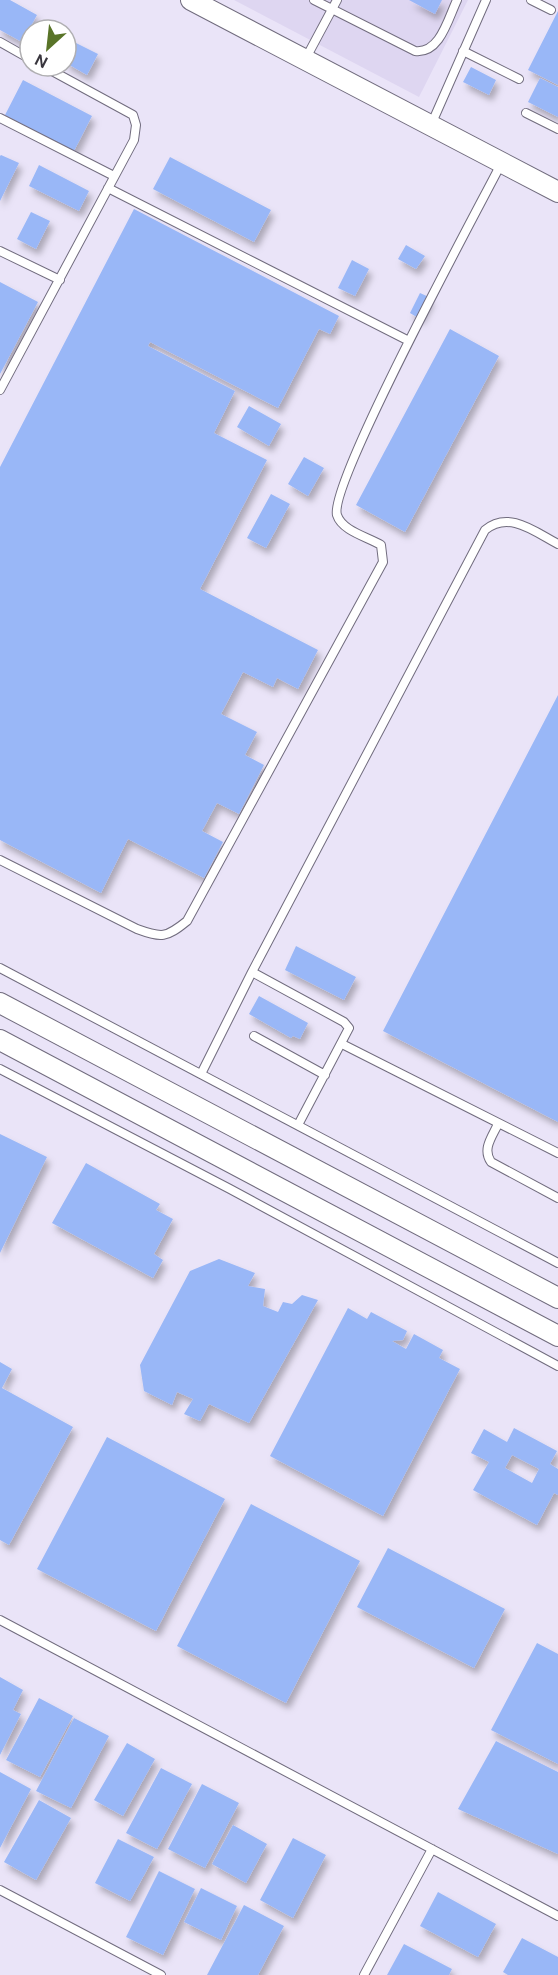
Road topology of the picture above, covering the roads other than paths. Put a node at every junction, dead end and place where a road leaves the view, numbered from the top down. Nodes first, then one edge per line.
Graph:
1 (191, 0) edge
2 (314, 0) edge
3 (337, 0) edge
4 (457, 0) edge
5 (486, 0) edge
6 (531, 0) edge
7 (332, 9) junction
8 (551, 10) dead end
9 (0, 42) edge
10 (464, 51) junction
11 (18, 52) edge
12 (305, 60) junction
13 (65, 78) edge
14 (519, 79) dead end
15 (526, 113) dead end
16 (0, 118) edge
17 (430, 125) junction
18 (558, 129) edge
19 (502, 162) junction
20 (114, 177) junction
21 (108, 188) junction
22 (558, 192) edge
23 (0, 251) edge
24 (60, 280) junction
25 (409, 341) junction
26 (0, 390) edge
27 (558, 544) edge
28 (0, 860) edge
29 (0, 968) edge
30 (252, 972) junction
31 (0, 1003) edge
32 (254, 1036) dead end
33 (0, 1040) edge
34 (342, 1044) junction
35 (0, 1070) edge
36 (201, 1074) junction
37 (325, 1075) junction
38 (498, 1124) junction
39 (298, 1125) junction
40 (558, 1153) edge
41 (558, 1198) edge
42 (558, 1263) edge
43 (558, 1298) edge
44 (558, 1336) edge
45 (558, 1366) edge
46 (0, 1620) edge
47 (432, 1849) junction
48 (0, 1890) edge
49 (558, 1916) edge
50 (161, 1975) edge
51 (364, 1975) edge

1 - 12 street
2 - 7 lane
3 - 7 lane
4 - 7 lane
5 - 10 lane
6 - 8 lane
7 - 12 lane
9 - 11 lane
10 - 14 lane
10 - 17 lane
12 - 17 street
13 - 20 lane
15 - 18 lane
16 - 20 lane
17 - 19 street
19 - 22 street
19 - 25 lane
20 - 21 lane
21 - 24 lane
21 - 25 lane
23 - 24 lane
24 - 26 lane
25 - 28 lane
27 - 30 lane
29 - 36 lane
30 - 34 lane
30 - 36 lane
31 - 43 street
32 - 37 lane
33 - 44 street
34 - 37 lane
34 - 38 lane
35 - 45 lane
36 - 39 lane
37 - 39 lane
38 - 40 lane
38 - 41 lane
39 - 42 lane
46 - 47 lane
47 - 49 lane
47 - 51 lane
48 - 50 lane

